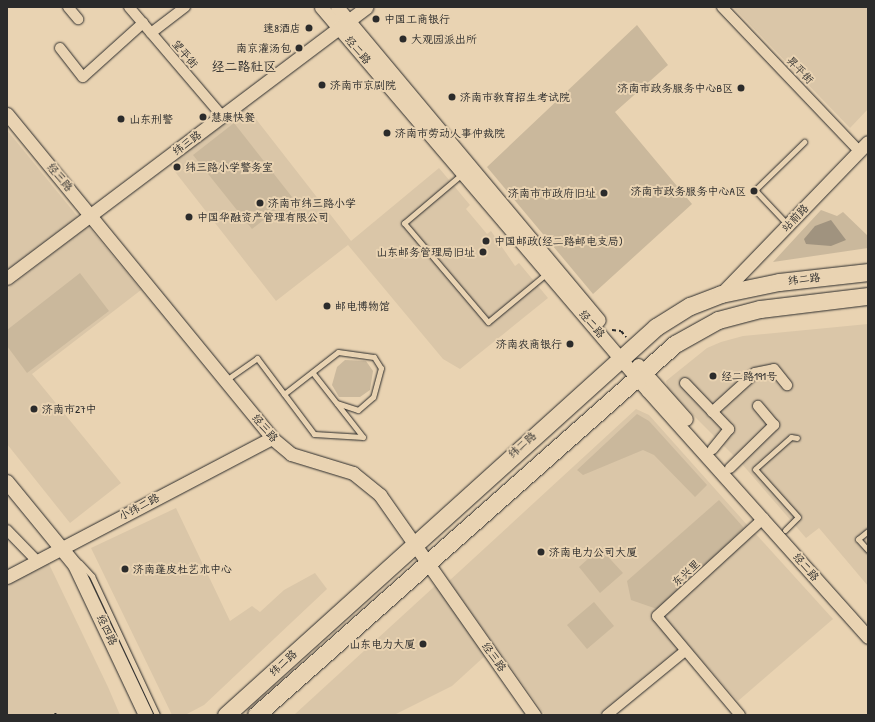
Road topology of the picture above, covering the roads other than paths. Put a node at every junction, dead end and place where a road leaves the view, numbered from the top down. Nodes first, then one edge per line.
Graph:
1 (68, 7) edge
2 (129, 7) edge
3 (186, 7) edge
4 (320, 7) edge
5 (337, 7) edge
6 (366, 7) edge
7 (722, 7) edge
8 (78, 19) dead end
9 (143, 23) junction
10 (344, 25) junction
11 (151, 33) junction
12 (60, 48) dead end
13 (7, 114) edge
14 (222, 116) junction
15 (804, 142) dead end
16 (864, 147) edge
17 (463, 173) junction
18 (91, 214) junction
19 (788, 225) junction
20 (868, 272) edge
21 (547, 273) junction
22 (7, 278) edge
23 (721, 294) junction
24 (868, 296) edge
25 (623, 354) junction
26 (313, 373) junction
27 (638, 373) junction
28 (226, 380) junction
29 (685, 383) dead end
30 (787, 384) dead end
31 (284, 394) junction
32 (336, 403) junction
33 (758, 406) dead end
34 (712, 412) junction
35 (272, 438) junction
36 (797, 438) dead end
37 (713, 448) junction
38 (730, 468) junction
39 (7, 482) edge
40 (764, 518) junction
41 (7, 530) edge
42 (785, 530) junction
43 (868, 531) edge
44 (412, 545) junction
45 (62, 548) junction
46 (868, 550) edge
47 (37, 562) junction
48 (426, 562) junction
49 (7, 577) edge
50 (868, 624) edge
51 (868, 637) edge
52 (685, 651) junction
53 (136, 715) edge
54 (146, 715) edge
55 (157, 715) edge
56 (226, 715) edge
57 (256, 715) edge
58 (534, 715) edge
59 (607, 715) edge
60 (740, 715) edge

1 - 8 street
2 - 9 street, 望平街
3 - 11 street
4 - 10 street, 经二路
5 - 10 street, 经二路
6 - 10 street, 纬三路
7 - 16 street, 昇平街
9 - 11 street, 望平街
9 - 12 street
10 - 14 street, 纬三路
10 - 17 street, 经二路
10 - 25 street, 经二路
11 - 14 street, 望平街
13 - 18 street, 经三路
14 - 18 street, 纬三路
15 - 19 lane
16 - 19 street, 站前路
17 - 21 street, 经二路
17 - 21 lane
18 - 22 street, 纬三路
18 - 28 street, 经三路
19 - 23 street, 站前路
20 - 23 highway, 纬二路
21 - 25 street, 经二路
23 - 25 highway, 纬二路
24 - 27 highway, 纬二路
25 - 27 street, 经二路
25 - 44 highway, 纬二路
26 - 31 lane
26 - 32 lane
26 - 32 lane
27 - 37 street, 经二路
27 - 40 street, 经二路
27 - 48 highway, 纬二路
28 - 31 lane
28 - 35 street, 经三路
29 - 34 street
30 - 34 street
31 - 32 lane
33 - 38 street
34 - 37 street
35 - 44 street, 经三路
35 - 45 street, 小纬二路
36 - 42 lane
37 - 38 street, 经二路
38 - 42 street, 经二路
39 - 45 main road, 经四路
40 - 51 street, 经二路
40 - 52 street, 东兴里
41 - 47 street
42 - 50 street, 经二路
43 - 46 lane
44 - 48 street, 经三路
44 - 56 highway, 纬二路
45 - 47 street, 小纬二路
45 - 53 main road, 经四路
45 - 54 main road, 经四路
45 - 55 lane
47 - 49 street, 小纬二路
48 - 57 highway, 纬二路
48 - 58 street, 经三路
52 - 59 street
52 - 60 street, 东兴里

